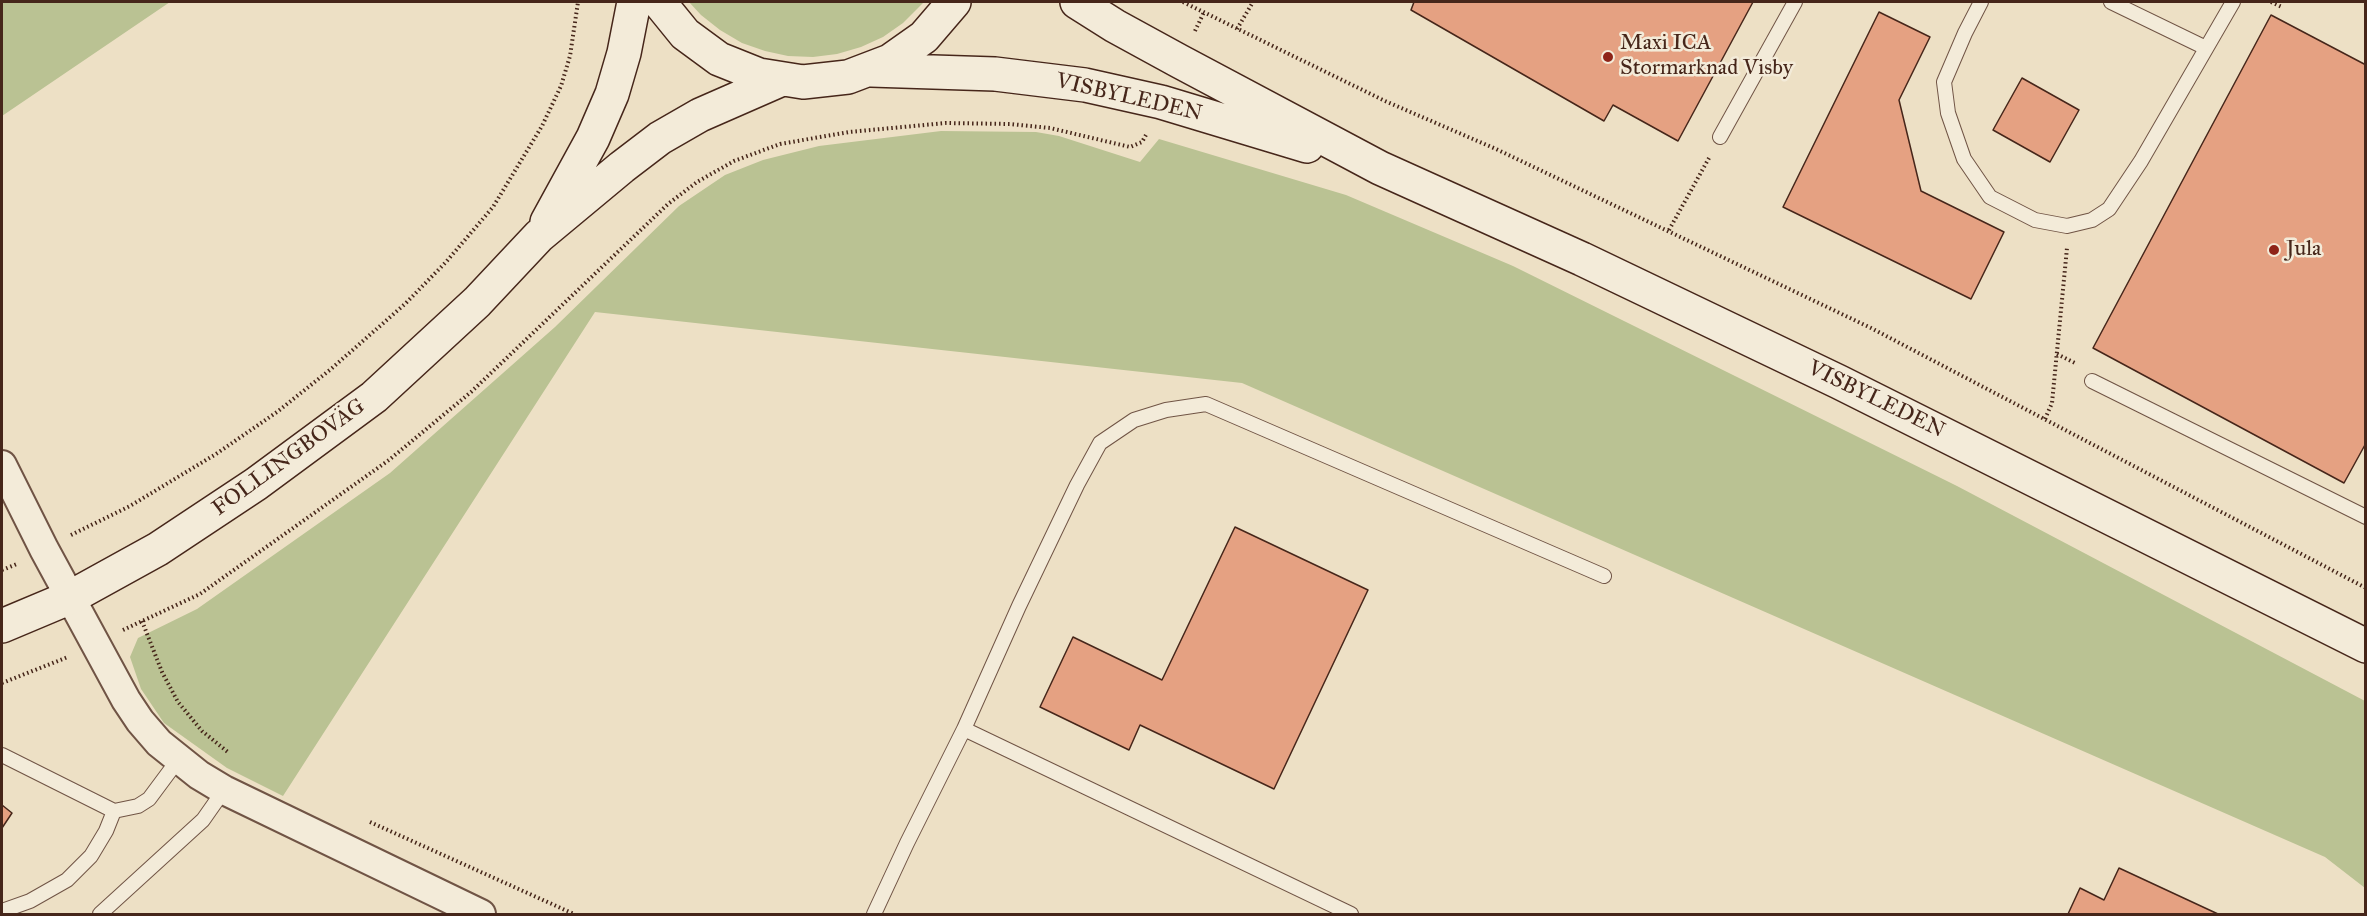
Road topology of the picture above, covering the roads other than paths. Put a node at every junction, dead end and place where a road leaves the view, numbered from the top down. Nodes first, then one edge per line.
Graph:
1 (634, 2) edge
2 (659, 2) edge
3 (954, 2) edge
4 (1077, 2) edge
5 (1795, 2) edge
6 (1981, 2) edge
7 (2111, 2) edge
8 (2233, 2) edge
9 (2206, 48) junction
10 (871, 70) junction
11 (780, 80) junction
12 (1720, 137) road end
13 (1380, 168) junction
14 (539, 236) junction
15 (2092, 381) dead end
16 (2, 465) edge
17 (2366, 517) edge
18 (1604, 576) dead end
19 (71, 597) junction
20 (2, 626) edge
21 (2366, 646) edge
22 (964, 729) junction
23 (2, 755) edge
24 (178, 760) junction
25 (224, 790) junction
26 (114, 811) junction
27 (2, 911) edge
28 (100, 915) edge
29 (481, 915) edge
30 (874, 915) edge
31 (1351, 915) edge

1 - 14 main road, FOLLINGBOVÄG
2 - 11 main road
3 - 10 main road
4 - 13 main road, VISBYLEDEN
5 - 12 lane
6 - 9 lane
7 - 9 lane
8 - 9 lane
10 - 11 main road
10 - 13 main road, VISBYLEDEN
11 - 14 main road, FOLLINGBOVÄG
13 - 21 main road, VISBYLEDEN
14 - 19 main road, FOLLINGBOVÄG
15 - 17 lane
16 - 19 street
18 - 22 lane
19 - 20 main road, FOLLINGBOVÄG
19 - 24 street
22 - 30 lane
22 - 31 lane
23 - 26 lane
24 - 25 street
24 - 26 lane
25 - 28 lane
25 - 29 street
26 - 27 lane

